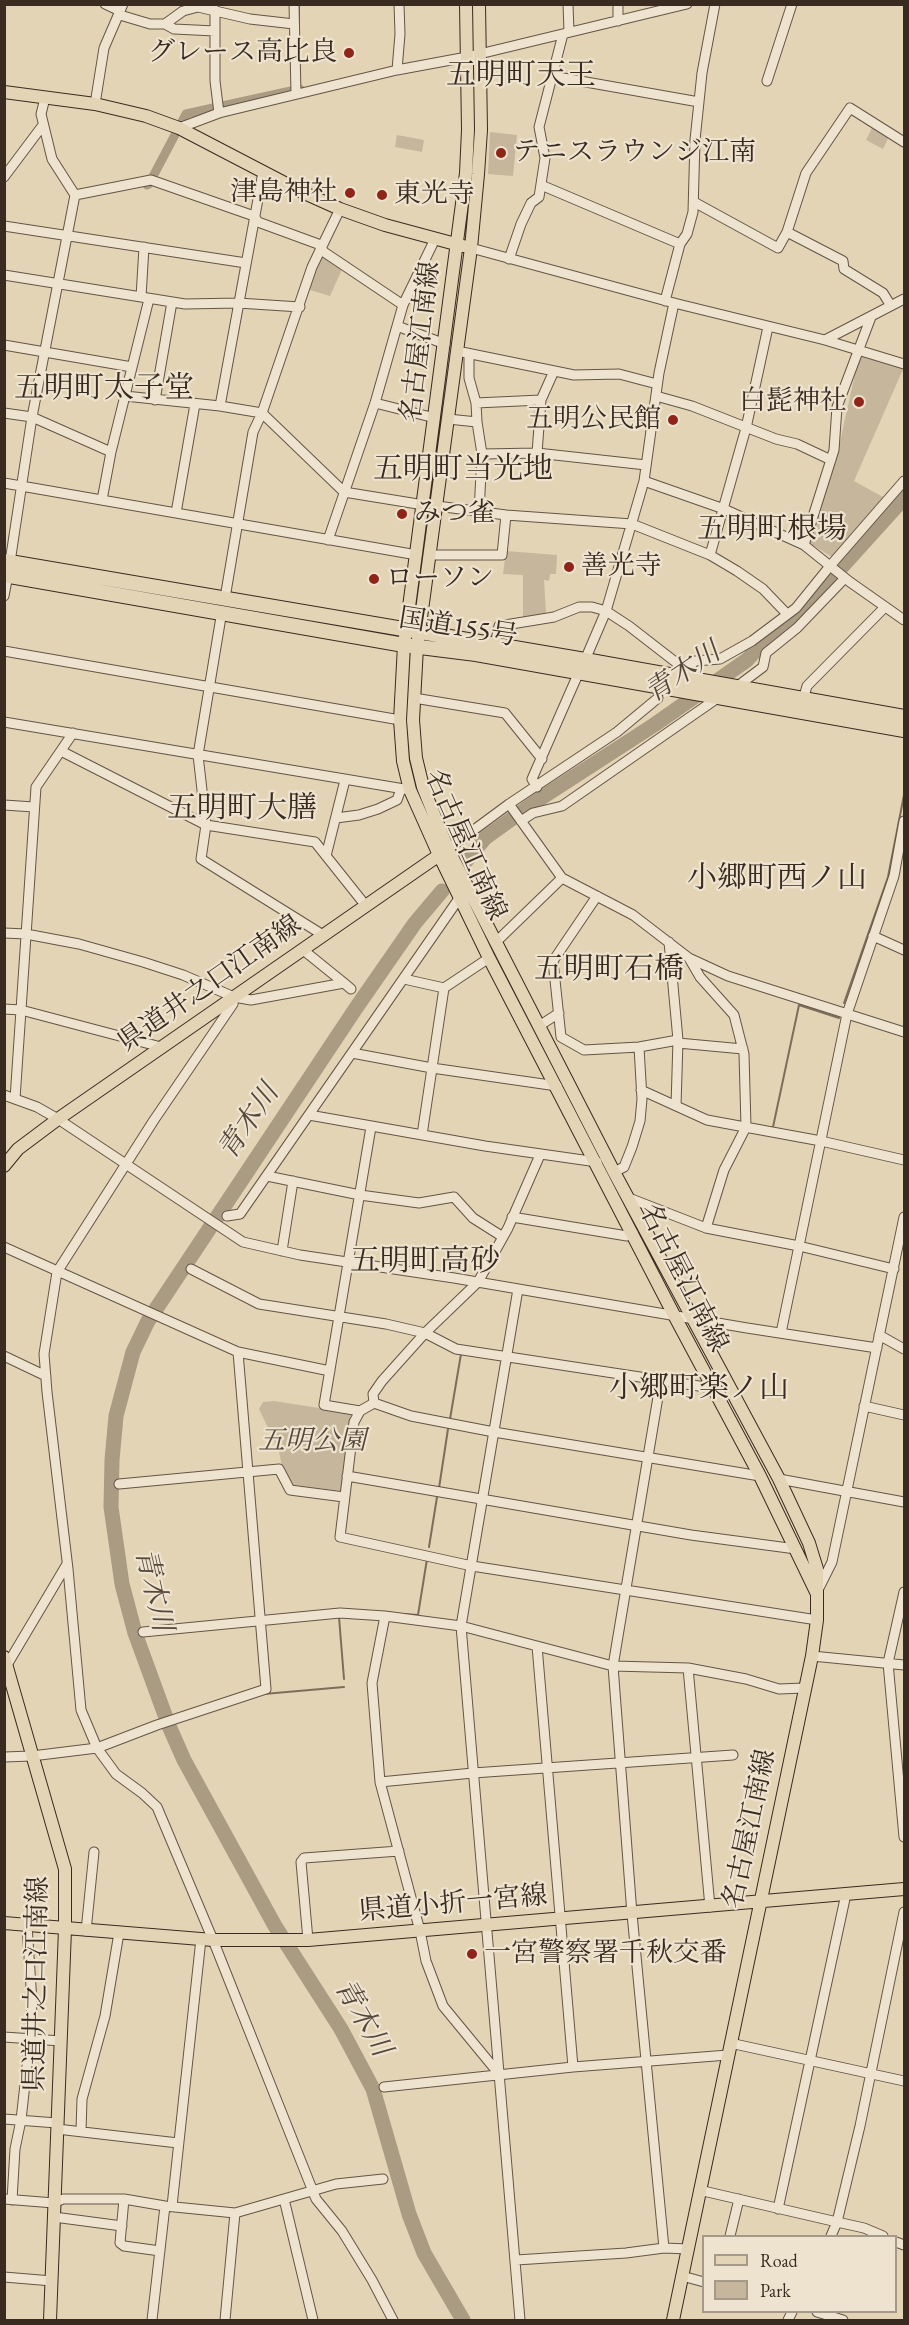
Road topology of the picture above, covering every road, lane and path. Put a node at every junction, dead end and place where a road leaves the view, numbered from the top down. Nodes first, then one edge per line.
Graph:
1 (105, 4) edge
2 (294, 4) edge
3 (399, 4) edge
4 (466, 4) edge
5 (479, 4) edge
6 (568, 4) edge
7 (618, 4) edge
8 (687, 4) edge
9 (715, 4) edge
10 (792, 4) edge
11 (121, 10) edge
12 (215, 10) junction
13 (618, 21) junction
14 (165, 24) junction
15 (294, 24) junction
16 (215, 31) junction
17 (566, 33) junction
18 (473, 56) junction
19 (397, 70) junction
20 (552, 76) junction
21 (767, 81) dead end
22 (4, 92) edge
23 (296, 94) junction
24 (45, 98) junction
25 (699, 102) junction
26 (95, 105) junction
27 (219, 113) junction
28 (43, 125) junction
29 (179, 128) junction
30 (904, 142) edge
31 (263, 172) junction
32 (4, 177) edge
33 (541, 185) junction
34 (75, 195) junction
35 (694, 202) junction
36 (340, 208) junction
37 (254, 216) junction
38 (4, 226) edge
39 (787, 232) junction
40 (67, 236) junction
41 (435, 239) junction
42 (680, 244) junction
43 (458, 245) junction
44 (144, 247) junction
45 (322, 248) junction
46 (471, 248) junction
47 (509, 259) junction
48 (246, 263) junction
49 (4, 274) edge
50 (58, 284) junction
51 (145, 298) junction
52 (904, 298) edge
53 (172, 302) junction
54 (670, 302) junction
55 (238, 303) junction
56 (403, 305) junction
57 (891, 306) junction
58 (300, 307) junction
59 (871, 317) junction
60 (397, 326) junction
61 (768, 327) junction
62 (825, 340) junction
63 (445, 344) junction
64 (4, 345) edge
65 (858, 348) junction
66 (46, 352) junction
67 (463, 353) junction
68 (904, 364) edge
69 (132, 366) junction
70 (554, 371) junction
71 (657, 384) junction
72 (125, 396) junction
73 (656, 396) junction
74 (155, 400) junction
75 (541, 400) junction
76 (375, 402) junction
77 (476, 403) junction
78 (195, 404) junction
79 (220, 406) junction
80 (4, 413) edge
81 (262, 413) junction
82 (32, 417) junction
83 (435, 418) junction
84 (448, 419) junction
85 (477, 422) junction
86 (746, 428) junction
87 (111, 452) junction
88 (537, 453) junction
89 (482, 454) junction
90 (831, 459) junction
91 (646, 465) junction
92 (644, 481) junction
93 (904, 481) edge
94 (4, 483) edge
95 (21, 486) junction
96 (344, 492) junction
97 (102, 501) junction
98 (424, 505) junction
99 (437, 506) junction
100 (724, 509) junction
101 (479, 512) junction
102 (176, 513) junction
103 (506, 515) junction
104 (238, 524) junction
105 (632, 524) junction
106 (327, 540) junction
107 (804, 545) junction
108 (417, 555) junction
109 (430, 555) junction
110 (710, 555) junction
111 (831, 567) junction
112 (7, 568) edge
113 (844, 577) junction
114 (4, 596) edge
115 (223, 605) junction
116 (885, 607) junction
117 (606, 611) junction
118 (787, 615) junction
119 (904, 620) edge
120 (412, 639) junction
121 (495, 645) junction
122 (4, 651) edge
123 (678, 664) tunnel mouth
124 (582, 666) junction
125 (690, 666) dead end
126 (210, 687) junction
127 (733, 688) junction
128 (718, 697) junction
129 (414, 698) junction
130 (658, 698) dead end
131 (803, 700) junction
132 (904, 717) edge
133 (400, 720) junction
134 (4, 722) edge
135 (904, 730) edge
136 (73, 734) junction
137 (61, 751) junction
138 (198, 755) junction
139 (542, 759) junction
140 (345, 780) junction
141 (537, 787) junction
142 (406, 790) junction
143 (4, 805) edge
144 (511, 806) junction
145 (34, 807) junction
146 (336, 818) junction
147 (520, 820) junction
148 (904, 821) edge
149 (206, 825) junction
150 (443, 852) junction
151 (326, 856) junction
152 (894, 876) junction
153 (562, 878) junction
154 (904, 879) edge
155 (597, 896) junction
156 (460, 897) junction
157 (366, 906) junction
158 (4, 933) edge
159 (26, 934) junction
160 (323, 935) junction
161 (873, 936) junction
162 (496, 942) junction
163 (669, 942) junction
164 (302, 949) junction
165 (904, 951) edge
166 (489, 958) junction
167 (689, 958) junction
168 (404, 979) junction
169 (444, 988) junction
170 (234, 997) junction
171 (4, 1009) edge
172 (21, 1010) junction
173 (559, 1013) junction
174 (846, 1014) junction
175 (539, 1026) junction
176 (904, 1032) edge
177 (678, 1041) junction
178 (161, 1047) junction
179 (639, 1047) junction
180 (743, 1049) junction
181 (352, 1053) junction
182 (432, 1068) junction
183 (557, 1086) junction
184 (641, 1090) junction
185 (4, 1095) edge
186 (15, 1099) junction
187 (676, 1106) junction
188 (309, 1115) junction
189 (58, 1119) junction
190 (371, 1127) junction
191 (746, 1127) junction
192 (422, 1135) junction
193 (821, 1141) junction
194 (540, 1155) junction
195 (904, 1160) edge
196 (597, 1162) junction
197 (4, 1166) edge
198 (126, 1166) junction
199 (614, 1172) junction
200 (267, 1176) junction
201 (293, 1181) junction
202 (360, 1195) junction
203 (629, 1198) junction
204 (227, 1216) dead end
205 (512, 1217) junction
206 (904, 1217) edge
207 (706, 1228) junction
208 (633, 1233) junction
209 (502, 1237) junction
210 (902, 1243) edge
211 (799, 1246) junction
212 (4, 1247) edge
213 (282, 1251) junction
214 (348, 1263) junction
215 (191, 1269) dead end
216 (894, 1269) junction
217 (57, 1272) junction
218 (478, 1282) junction
219 (518, 1289) junction
220 (674, 1316) junction
221 (339, 1317) junction
222 (693, 1319) junction
223 (425, 1333) junction
224 (781, 1333) junction
225 (879, 1335) junction
226 (877, 1348) junction
227 (904, 1349) edge
228 (238, 1352) junction
229 (4, 1356) edge
230 (507, 1358) junction
231 (330, 1371) junction
232 (46, 1376) junction
233 (661, 1379) junction
234 (712, 1388) junction
235 (374, 1403) junction
236 (864, 1406) junction
237 (360, 1411) junction
238 (904, 1415) edge
239 (494, 1432) junction
240 (647, 1456) junction
241 (248, 1472) junction
242 (347, 1476) junction
243 (760, 1476) junction
244 (779, 1479) junction
245 (119, 1484) dead end
246 (847, 1491) junction
247 (345, 1497) junction
248 (483, 1500) junction
249 (904, 1502) edge
250 (636, 1525) junction
251 (796, 1549) junction
252 (68, 1564) junction
253 (471, 1566) junction
254 (625, 1590) junction
255 (904, 1592) edge
256 (816, 1593) junction
257 (385, 1616) junction
258 (817, 1620) junction
259 (260, 1622) junction
260 (461, 1626) junction
261 (143, 1632) dead end
262 (537, 1646) junction
263 (812, 1656) junction
264 (5, 1663) edge
265 (888, 1663) junction
266 (904, 1665) edge
267 (613, 1666) junction
268 (688, 1668) junction
269 (804, 1688) junction
270 (900, 1740) edge
271 (97, 1748) junction
272 (733, 1755) dead end
273 (32, 1756) junction
274 (4, 1757) edge
275 (696, 1758) junction
276 (620, 1764) junction
277 (547, 1768) junction
278 (472, 1773) junction
279 (380, 1782) junction
280 (904, 1837) edge
281 (399, 1851) junction
282 (94, 1852) dead end
283 (904, 1889) edge
284 (846, 1894) junction
285 (759, 1903) junction
286 (710, 1907) junction
287 (904, 1912) edge
288 (632, 1914) junction
289 (560, 1919) junction
290 (4, 1923) edge
291 (27, 1925) junction
292 (487, 1926) junction
293 (65, 1929) junction
294 (86, 1931) junction
295 (420, 1931) junction
296 (118, 1933) junction
297 (207, 1940) junction
298 (303, 1940) junction
299 (4, 2037) edge
300 (30, 2039) junction
301 (61, 2041) junction
302 (729, 2049) junction
303 (810, 2060) junction
304 (646, 2061) junction
305 (573, 2067) junction
306 (871, 2072) junction
307 (499, 2074) junction
308 (904, 2081) edge
309 (384, 2086) dead end
310 (4, 2119) edge
311 (21, 2120) junction
312 (57, 2126) junction
313 (81, 2131) junction
314 (178, 2143) junction
315 (9, 2160) edge
316 (383, 2179) dead end
317 (699, 2190) junction
318 (313, 2191) junction
319 (124, 2199) junction
320 (284, 2199) junction
321 (739, 2199) junction
322 (8, 2200) edge
323 (54, 2203) junction
324 (169, 2206) junction
325 (778, 2209) junction
326 (235, 2213) junction
327 (54, 2217) junction
328 (837, 2222) junction
329 (122, 2226) junction
330 (730, 2235) edge
331 (831, 2235) edge
332 (880, 2235) edge
333 (664, 2248) junction
334 (688, 2249) junction
335 (160, 2251) junction
336 (516, 2260) junction
337 (682, 2276) junction
338 (4, 2277) edge
339 (52, 2281) junction
340 (702, 2281) edge
341 (820, 2313) edge
342 (50, 2320) edge
343 (152, 2320) edge
344 (225, 2320) edge
345 (313, 2320) edge
346 (393, 2320) edge
347 (520, 2320) edge
348 (673, 2320) edge
349 (843, 2320) edge

1 - 11 street
2 - 15 street
3 - 19 street
4 - 18 main road, 名古屋江南線
5 - 18 main road, 名古屋江南線
6 - 17 street
7 - 13 street
8 - 13 street
9 - 25 street
10 - 21 street
11 - 14 street
11 - 26 street
12 - 14 street
12 - 15 street
12 - 16 street
13 - 17 street
14 - 16 street
15 - 23 street
16 - 27 street
17 - 18 street
17 - 20 street
18 - 19 street
18 - 43 main road, 名古屋江南線
18 - 46 main road, 名古屋江南線
19 - 23 street
20 - 25 street
20 - 33 street
22 - 24 main road
23 - 27 street
24 - 26 main road
24 - 28 street
25 - 35 street
26 - 29 main road
27 - 29 street
28 - 32 street
28 - 34 street
29 - 31 main road
30 - 39 street
31 - 36 main road
31 - 37 street
33 - 42 street
33 - 47 street
34 - 37 street
34 - 40 street
35 - 39 street
35 - 42 street
36 - 41 main road
36 - 45 street
37 - 45 street
37 - 48 street
38 - 40 street
39 - 57 street
40 - 44 street
40 - 50 street
41 - 43 main road
41 - 56 street
42 - 54 street
43 - 46 main road
43 - 63 main road, 名古屋江南線
44 - 48 street
44 - 51 street
45 - 56 street
45 - 58 street
46 - 47 street
46 - 67 main road, 名古屋江南線
47 - 54 street
48 - 55 street
49 - 50 street
50 - 51 street
50 - 66 street
51 - 53 street
51 - 69 street
52 - 57 street
53 - 55 street
53 - 74 street
54 - 61 street
54 - 71 street
55 - 58 street
55 - 79 street
56 - 60 street
57 - 59 street
58 - 81 street
59 - 62 street
59 - 65 street
60 - 63 street
60 - 76 street
61 - 62 street
61 - 86 street
62 - 65 street
63 - 83 main road, 名古屋江南線
64 - 66 street
65 - 68 street
65 - 90 street
66 - 69 street
66 - 82 street
67 - 70 street
67 - 77 street
67 - 84 main road, 名古屋江南線
69 - 72 street
70 - 71 street
70 - 75 street
71 - 73 street
72 - 74 street
72 - 87 street
73 - 86 street
73 - 91 street
74 - 78 street
75 - 77 street
75 - 88 street
76 - 83 street
76 - 96 street
77 - 85 street
78 - 79 street
78 - 102 street
79 - 81 street
80 - 82 street
81 - 96 street
81 - 104 street
82 - 87 street
82 - 95 street
83 - 98 main road, 名古屋江南線
84 - 85 street
84 - 99 main road, 名古屋江南線
85 - 89 street
86 - 90 street
86 - 100 street
87 - 97 street
88 - 89 street
88 - 91 street
89 - 101 street
90 - 107 street
91 - 92 street
92 - 100 street
92 - 105 street
93 - 111 street
94 - 95 street
95 - 97 street
95 - 112 street
96 - 98 street
96 - 106 street
97 - 102 street
98 - 108 main road, 名古屋江南線
99 - 101 street
99 - 109 main road, 名古屋江南線
100 - 107 street
100 - 110 street
101 - 103 street
102 - 104 street
103 - 105 street
103 - 109 street
104 - 106 street
104 - 115 street
105 - 110 street
105 - 117 street
106 - 108 street
107 - 111 street
108 - 120 main road, 名古屋江南線
109 - 120 main road, 名古屋江南線
110 - 118 street
111 - 113 street
111 - 118 street
112 - 114 street
112 - 115 highway, 国道155号
113 - 116 street
113 - 127 street
115 - 120 highway, 国道155号
115 - 126 street
116 - 119 street
116 - 131 street
117 - 121 street
117 - 123 street
117 - 124 street
118 - 125 street
120 - 121 highway, 国道155号
120 - 124 highway, 国道155号
120 - 129 main road, 名古屋江南線
120 - 133 main road, 名古屋江南線
121 - 124 highway, 国道155号
122 - 126 street
124 - 127 highway, 国道155号
124 - 128 highway, 国道155号
124 - 139 street
126 - 133 street
126 - 138 street
127 - 131 highway, 国道155号
128 - 135 highway, 国道155号
128 - 147 street
129 - 139 street
129 - 150 main road, 名古屋江南線
130 - 141 street
131 - 132 highway, 国道155号
133 - 142 main road, 名古屋江南線
134 - 136 street
136 - 137 street
136 - 138 street
137 - 145 street
137 - 149 street
138 - 140 street
138 - 149 street
139 - 141 street
140 - 142 street
140 - 146 street
141 - 144 street
142 - 146 street
142 - 150 main road, 名古屋江南線
143 - 145 street
144 - 147 street
144 - 150 street
145 - 159 street
146 - 151 street
147 - 153 street
148 - 152 street
149 - 151 street
149 - 160 street
150 - 156 main road, 名古屋江南線
150 - 157 main road, 県道井之口江南線
150 - 162 main road, 名古屋江南線
151 - 157 street
152 - 154 street
152 - 161 street
153 - 155 street
153 - 162 street
155 - 163 street
155 - 173 street
156 - 166 main road, 名古屋江南線
156 - 168 street
157 - 160 main road, 県道井之口江南線
158 - 159 street
159 - 170 street
159 - 172 street
160 - 164 main road, 県道井之口江南線
161 - 165 street
161 - 174 street
162 - 175 main road, 名古屋江南線
163 - 167 street
163 - 177 street
164 - 170 main road, 県道井之口江南線
164 - 170 street
166 - 169 street
166 - 183 main road, 名古屋江南線
167 - 174 street
167 - 180 street
168 - 169 street
168 - 181 street
169 - 182 street
170 - 178 main road, 県道井之口江南線
170 - 198 street
171 - 172 street
172 - 178 street
172 - 186 street
173 - 175 street
173 - 179 street
174 - 176 street
174 - 193 street
175 - 199 main road, 名古屋江南線
177 - 179 street
177 - 180 street
177 - 187 street
178 - 189 main road, 県道井之口江南線
179 - 184 street
180 - 191 street
181 - 182 street
181 - 188 street
182 - 183 street
182 - 192 street
183 - 196 main road, 名古屋江南線
184 - 187 street
184 - 199 street
185 - 186 street
186 - 189 street
187 - 191 street
188 - 190 street
188 - 200 street
189 - 197 main road, 県道井之口江南線
189 - 198 street
190 - 192 street
190 - 202 street
191 - 193 street
191 - 207 street
192 - 194 street
193 - 195 street
193 - 211 street
194 - 196 street
194 - 205 street
196 - 208 main road, 名古屋江南線
198 - 213 street
198 - 217 street
199 - 203 main road, 名古屋江南線
200 - 201 street
200 - 204 street
201 - 202 street
201 - 213 street
202 - 209 street
202 - 214 street
203 - 207 street
203 - 222 main road, 名古屋江南線
205 - 208 street
205 - 209 street
206 - 210 street
207 - 211 street
208 - 220 main road, 名古屋江南線
209 - 218 street
210 - 216 street
211 - 216 street
211 - 224 street
212 - 217 street
213 - 214 street
214 - 218 street
214 - 221 street
215 - 221 street
216 - 225 street
217 - 228 street
217 - 232 street
218 - 219 street
218 - 223 street
219 - 220 street
219 - 230 street
220 - 222 street
220 - 234 main road, 名古屋江南線
221 - 223 street
221 - 231 street
222 - 224 street
222 - 244 main road, 名古屋江南線
223 - 230 street
223 - 235 street
224 - 226 street
225 - 226 street
225 - 227 street
226 - 236 street
228 - 231 street
228 - 241 street
229 - 232 street
230 - 233 street
230 - 239 street
231 - 237 street
232 - 252 street
233 - 234 street
233 - 240 street
234 - 243 main road, 名古屋江南線
235 - 237 street
235 - 239 street
236 - 238 street
236 - 246 street
237 - 242 street
239 - 240 street
239 - 248 street
240 - 243 street
240 - 250 street
241 - 245 street
241 - 247 street
241 - 259 street
242 - 247 street
242 - 248 street
243 - 251 main road, 名古屋江南線
244 - 246 street
244 - 256 main road, 名古屋江南線
246 - 249 street
246 - 256 street
247 - 253 street
248 - 250 street
248 - 253 street
250 - 251 street
250 - 254 street
251 - 256 main road, 名古屋江南線
252 - 264 street
252 - 271 street
253 - 254 street
253 - 260 street
254 - 258 street
254 - 267 street
255 - 265 street
256 - 258 main road, 名古屋江南線
257 - 259 street
257 - 260 street
257 - 279 street
258 - 263 main road, 名古屋江南線
259 - 261 street
259 - 271 street
260 - 262 street
260 - 278 street
262 - 267 street
262 - 277 street
263 - 265 street
263 - 269 main road, 名古屋江南線
264 - 273 main road, 県道井之口江南線
265 - 266 street
265 - 270 street
267 - 268 street
267 - 276 street
268 - 269 street
268 - 275 street
269 - 285 main road, 名古屋江南線
270 - 280 street
271 - 273 street
271 - 297 street
272 - 275 street
273 - 274 street
273 - 293 main road, 県道井之口江南線
275 - 276 street
275 - 286 street
276 - 277 street
276 - 288 street
277 - 278 street
277 - 289 street
278 - 279 street
278 - 292 street
279 - 281 street
281 - 295 street
281 - 298 street
282 - 294 street
283 - 284 main road, 県道小折一宮線
284 - 285 main road, 県道小折一宮線
284 - 303 street
285 - 286 main road, 県道小折一宮線
285 - 302 main road, 名古屋江南線
286 - 288 main road, 県道小折一宮線
287 - 306 street
288 - 289 main road, 県道小折一宮線
288 - 304 street
289 - 292 main road, 県道小折一宮線
289 - 305 street
290 - 291 main road, 県道小折一宮線
291 - 293 main road, 県道小折一宮線
291 - 300 street
292 - 295 main road, 県道小折一宮線
292 - 307 street
293 - 294 main road, 県道小折一宮線
293 - 301 main road, 県道井之口江南線
294 - 296 main road, 県道小折一宮線
295 - 298 main road, 県道小折一宮線
295 - 307 street
296 - 297 main road, 県道小折一宮線
296 - 313 street
297 - 298 main road, 県道小折一宮線
297 - 314 street
297 - 318 street
299 - 300 street
300 - 301 street
300 - 311 street
301 - 312 main road, 県道井之口江南線
302 - 303 street
302 - 304 street
302 - 317 main road, 名古屋江南線
303 - 306 street
303 - 325 street
304 - 305 street
304 - 333 street
305 - 307 street
306 - 308 street
306 - 328 street
307 - 309 street
307 - 336 street
310 - 311 street
311 - 312 street
311 - 315 street
312 - 313 street
312 - 323 main road, 県道井之口江南線
313 - 314 street
314 - 324 street
315 - 322 street
316 - 318 street
317 - 321 street
317 - 334 main road, 名古屋江南線
318 - 320 street
318 - 346 street
319 - 323 street
319 - 324 street
319 - 329 street
320 - 326 street
320 - 345 street
321 - 325 street
321 - 330 street
322 - 323 street
323 - 327 main road, 県道井之口江南線
324 - 326 street
324 - 335 street
325 - 328 street
326 - 344 street
327 - 329 street
327 - 339 main road, 県道井之口江南線
328 - 331 street
328 - 332 street
329 - 335 street
333 - 334 street
333 - 336 street
334 - 337 main road, 名古屋江南線
335 - 343 street
336 - 347 street
337 - 340 street
337 - 348 main road, 名古屋江南線
338 - 339 street
339 - 342 main road, 県道井之口江南線
341 - 349 street

